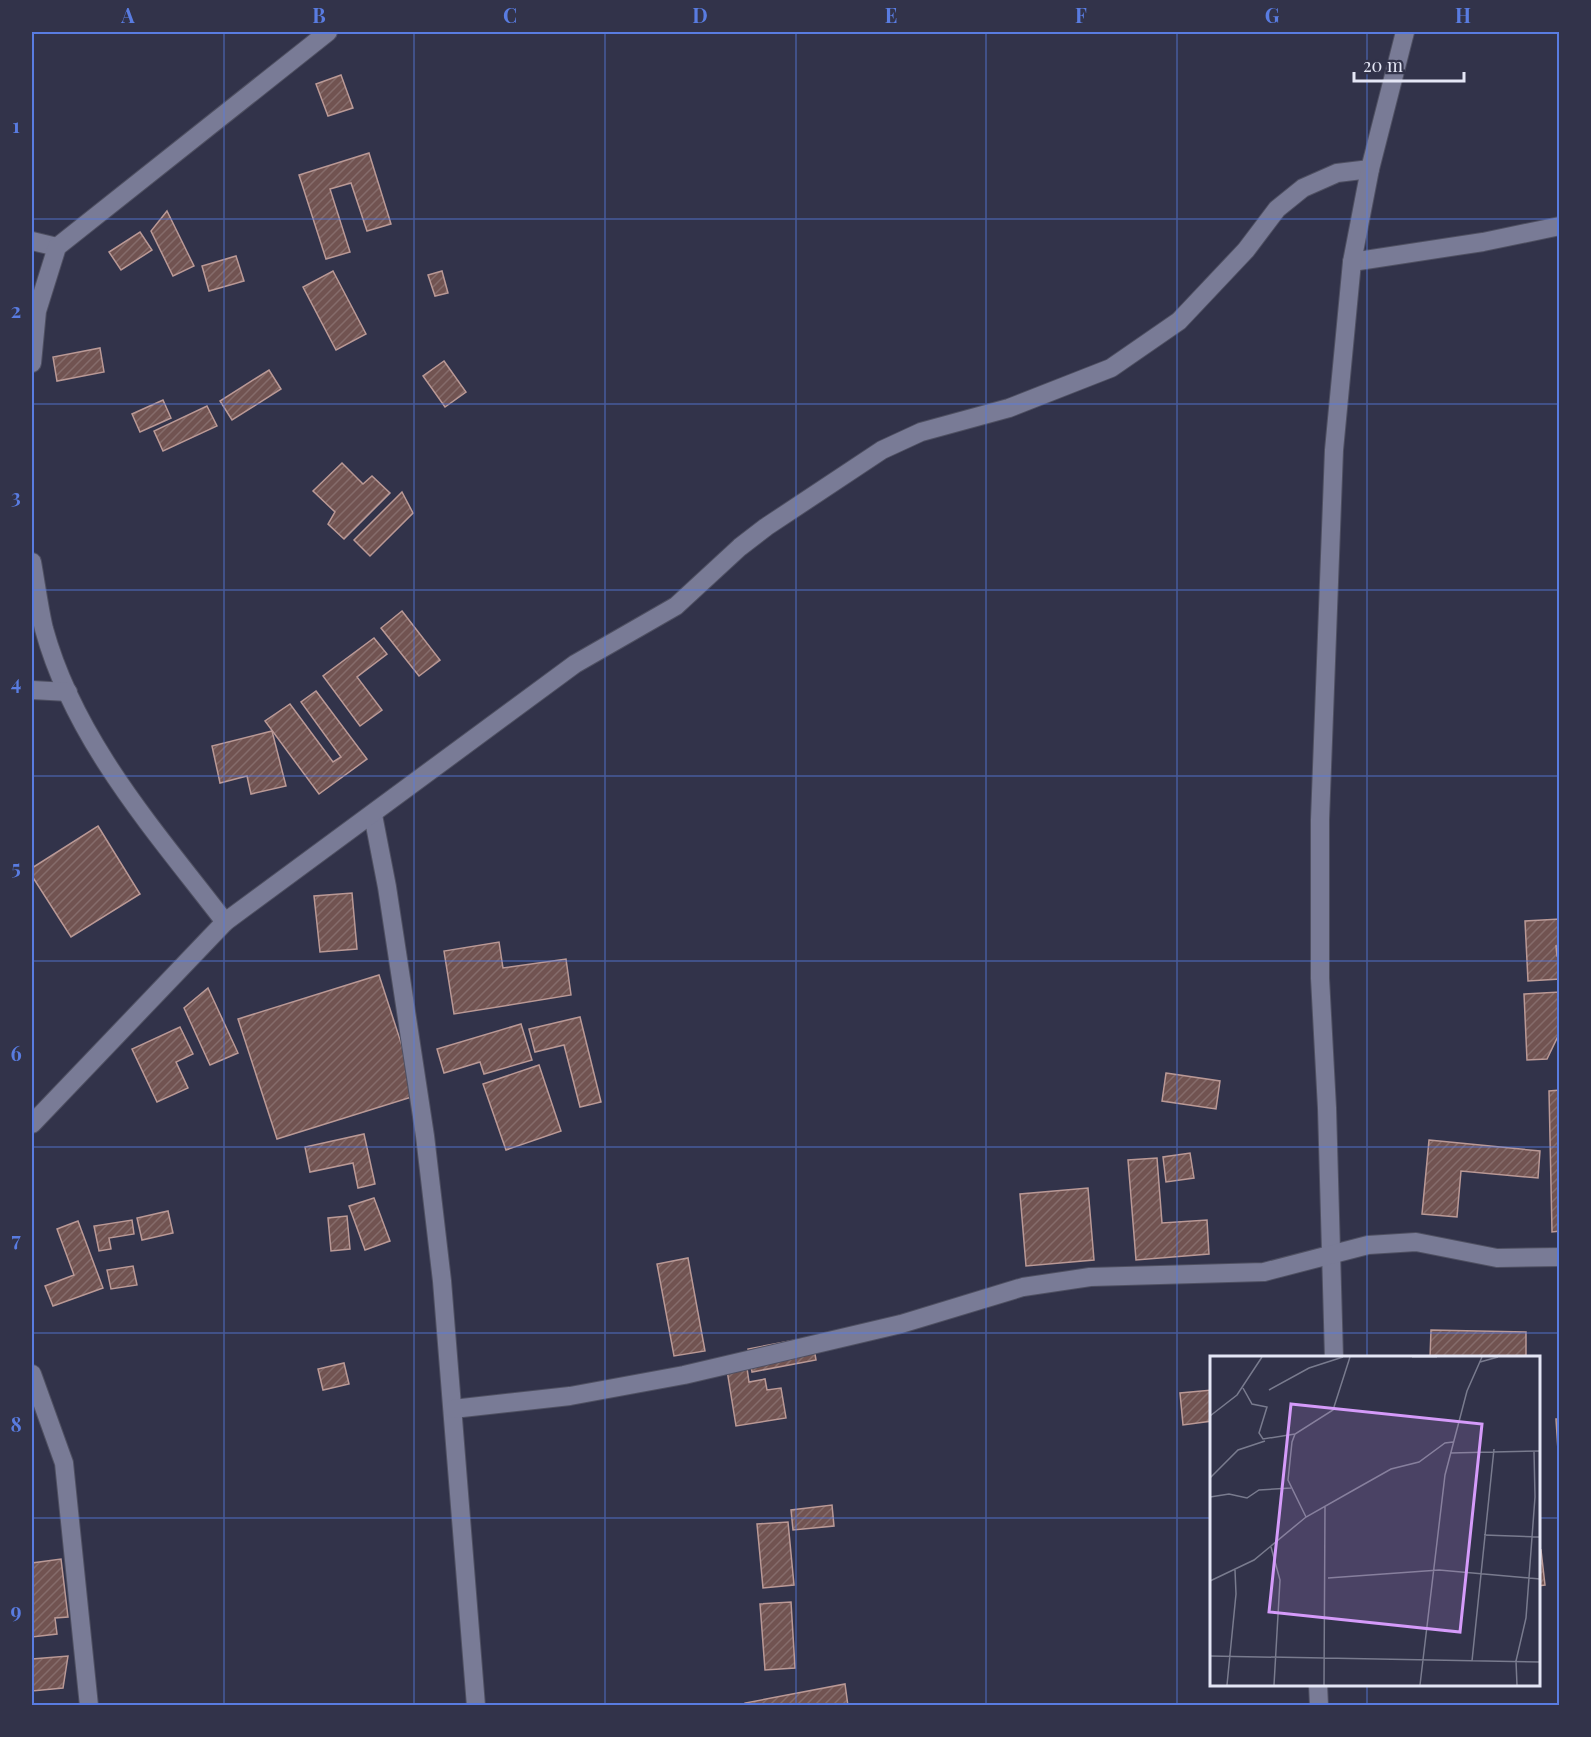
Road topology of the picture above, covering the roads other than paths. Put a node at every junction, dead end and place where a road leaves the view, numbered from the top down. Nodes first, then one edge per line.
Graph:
1 (328, 32) edge
2 (1405, 32) edge
3 (1370, 169) junction
4 (1560, 226) edge
5 (32, 241) edge
6 (57, 247) junction
7 (1352, 262) junction
8 (32, 363) edge
9 (32, 562) edge
10 (32, 690) edge
11 (68, 692) junction
12 (373, 815) junction
13 (225, 922) junction
14 (32, 1124) edge
15 (1332, 1256) junction
16 (1560, 1257) edge
17 (1334, 1356) edge
18 (32, 1374) edge
19 (453, 1409) junction
20 (1318, 1686) edge
21 (89, 1706) edge
22 (476, 1706) edge
23 (1319, 1706) edge

1 - 6 street
2 - 3 street
3 - 7 street
3 - 12 street
4 - 7 street
5 - 6 street
6 - 8 street
7 - 15 street
9 - 11 street
10 - 11 street
11 - 13 street
12 - 13 street
12 - 19 street
13 - 14 street
15 - 16 street
15 - 17 street
15 - 19 street
18 - 21 street
19 - 22 street
20 - 23 street

